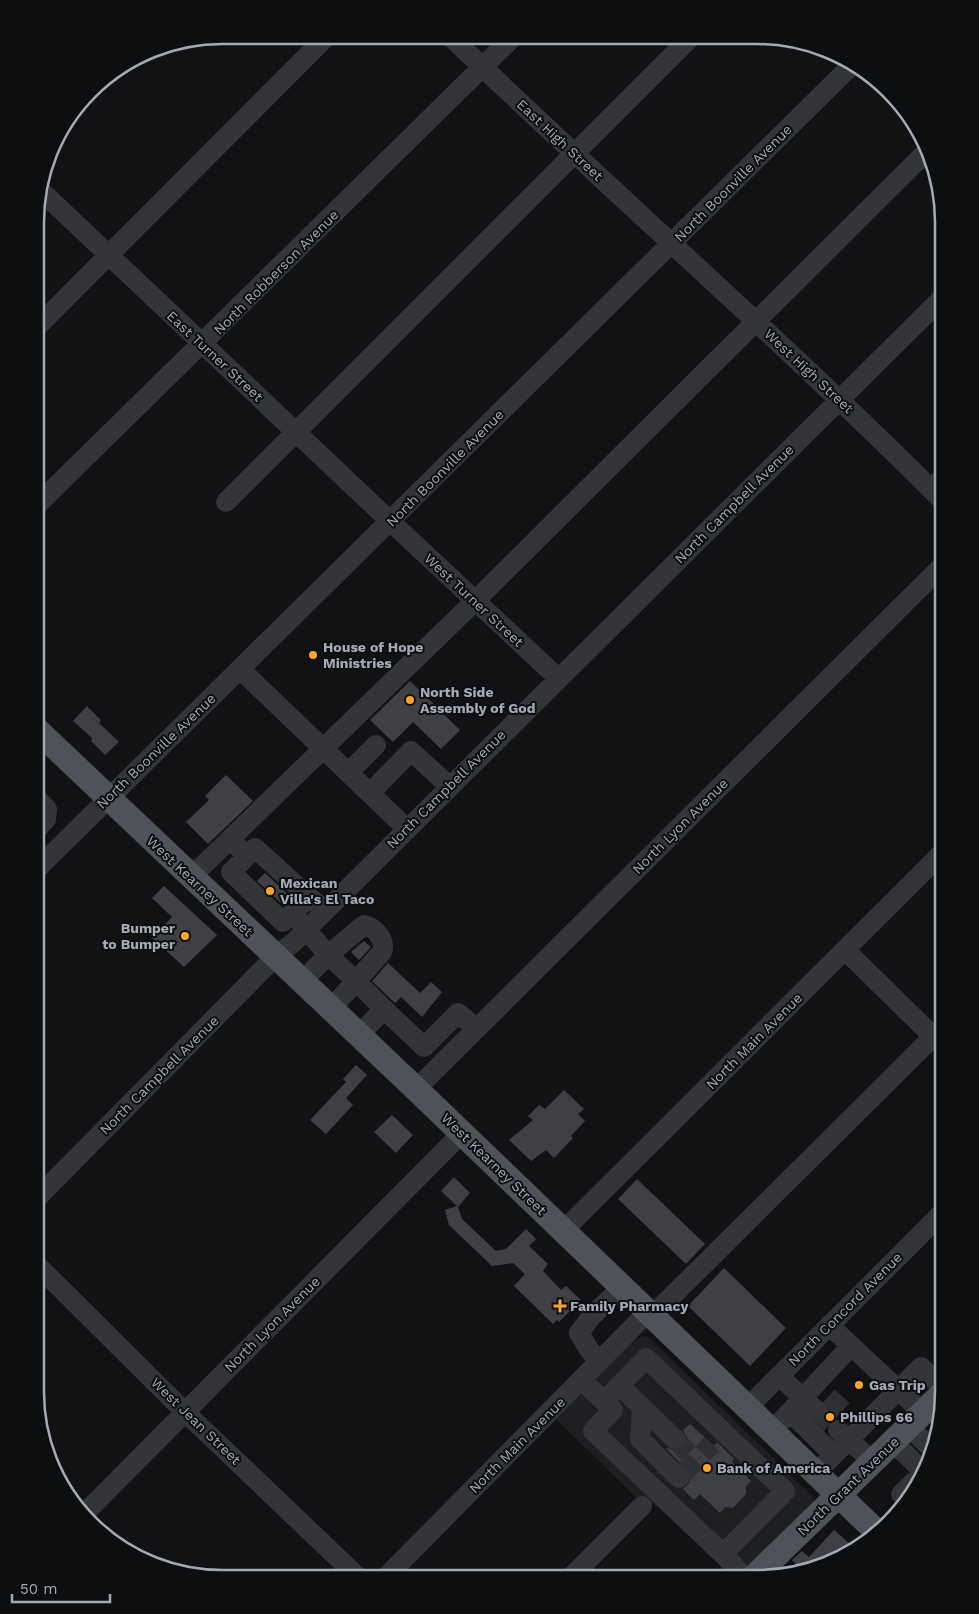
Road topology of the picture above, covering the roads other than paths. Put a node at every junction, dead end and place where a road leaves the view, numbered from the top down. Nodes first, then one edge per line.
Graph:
1 (319, 44) edge
2 (459, 44) edge
3 (506, 44) edge
4 (684, 44) edge
5 (483, 67) junction
6 (848, 69) edge
7 (574, 154) junction
8 (923, 155) edge
9 (45, 196) edge
10 (671, 245) junction
11 (109, 255) junction
12 (935, 305) edge
13 (44, 320) edge
14 (755, 321) junction
15 (203, 344) junction
16 (840, 399) junction
17 (295, 432) junction
18 (935, 484) edge
19 (44, 498) edge
20 (226, 502) dead end
21 (390, 522) junction
22 (935, 573) edge
23 (475, 601) junction
24 (240, 669) junction
25 (558, 678) junction
26 (44, 739) edge
27 (376, 745) dead end
28 (323, 749) junction
29 (348, 773) junction
30 (449, 786) junction
31 (370, 793) junction
32 (108, 798) junction
33 (407, 829) junction
34 (230, 839) junction
35 (247, 856) junction
36 (935, 860) edge
37 (44, 862) edge
38 (191, 877) junction
39 (309, 896) junction
40 (258, 898) junction
41 (325, 910) junction
42 (284, 915) junction
43 (237, 920) junction
44 (306, 930) junction
45 (255, 937) junction
46 (845, 950) junction
47 (328, 955) junction
48 (276, 956) junction
49 (302, 981) junction
50 (356, 981) junction
51 (331, 1009) junction
52 (384, 1009) junction
53 (476, 1028) junction
54 (935, 1031) edge
55 (359, 1035) junction
56 (935, 1041) edge
57 (416, 1088) junction
58 (462, 1133) junction
59 (44, 1191) edge
60 (935, 1220) edge
61 (564, 1230) junction
62 (44, 1272) edge
63 (622, 1287) junction
64 (650, 1314) junction
65 (829, 1326) junction
66 (851, 1346) junction
67 (600, 1361) junction
68 (779, 1376) junction
69 (582, 1380) junction
70 (935, 1381) edge
71 (619, 1385) junction
72 (898, 1390) junction
73 (935, 1399) edge
74 (604, 1401) junction
75 (810, 1401) junction
76 (642, 1407) junction
77 (748, 1407) junction
78 (185, 1412) junction
79 (908, 1427) junction
80 (849, 1429) junction
81 (772, 1431) junction
82 (675, 1440) tunnel mouth
83 (927, 1445) edge
84 (834, 1455) junction
85 (873, 1462) junction
86 (920, 1464) edge
87 (816, 1473) junction
88 (838, 1495) junction
89 (662, 1496) junction
90 (642, 1506) dead end
91 (88, 1510) edge
92 (872, 1528) edge
93 (723, 1554) junction
94 (351, 1570) edge
95 (393, 1570) edge
96 (578, 1570) edge
97 (738, 1570) edge
98 (761, 1570) edge

1 - 11 street
2 - 5 street, East High Street
3 - 5 street, North Robberson Avenue
4 - 7 street
5 - 7 street, East High Street
5 - 15 street, North Robberson Avenue
6 - 10 street, North Boonville Avenue
7 - 10 street, East High Street
7 - 17 street
8 - 14 street
9 - 11 street, East Turner Street
10 - 14 street, West High Street
10 - 21 street, North Boonville Avenue
11 - 13 street
11 - 15 street, East Turner Street
12 - 16 street, North Campbell Avenue
14 - 16 street, West High Street
14 - 23 street
15 - 17 street, East Turner Street
15 - 19 street, North Robberson Avenue
16 - 18 street, West High Street
16 - 25 street, North Campbell Avenue
17 - 20 street
17 - 21 street, East Turner Street
21 - 23 street, West Turner Street
21 - 24 street, North Boonville Avenue
22 - 53 street, North Lyon Avenue
23 - 25 street, West Turner Street
23 - 28 street
24 - 28 street
24 - 32 street, North Boonville Avenue
25 - 30 street, North Campbell Avenue
26 - 32 main road, West Kearney Street
27 - 29 street
28 - 29 street
28 - 34 street
29 - 31 street
30 - 31 street
30 - 33 street, North Campbell Avenue
31 - 33 street
32 - 37 street, North Boonville Avenue
32 - 38 main road, West Kearney Street
33 - 41 street, North Campbell Avenue
34 - 35 street
34 - 38 street
35 - 39 street
35 - 40 street
36 - 46 street, North Main Avenue
38 - 43 main road, West Kearney Street
39 - 41 street
39 - 42 street
40 - 42 street
40 - 43 street
41 - 44 street, North Campbell Avenue
42 - 44 street
42 - 45 street
43 - 45 main road, West Kearney Street
44 - 47 street
44 - 48 street, North Campbell Avenue
45 - 48 main road, West Kearney Street
46 - 54 street
46 - 61 street, North Main Avenue
47 - 49 street
47 - 50 street
47 - 50 street
48 - 49 main road, West Kearney Street
48 - 59 street, North Campbell Avenue
49 - 51 main road, West Kearney Street
50 - 51 street
50 - 52 street
51 - 55 main road, West Kearney Street
52 - 53 street
52 - 55 street
53 - 57 street, North Lyon Avenue
55 - 57 main road, West Kearney Street
56 - 64 street, North Main Avenue
57 - 58 main road, West Kearney Street
58 - 61 main road, West Kearney Street
58 - 78 street, North Lyon Avenue
60 - 65 street, North Concord Avenue
61 - 63 main road, West Kearney Street
62 - 78 street, West Jean Street
63 - 64 main road, West Kearney Street
63 - 67 street
64 - 67 street, North Main Avenue
64 - 77 main road, West Kearney Street
65 - 66 street
65 - 68 street, North Concord Avenue
66 - 72 street
66 - 75 street
67 - 69 street, North Main Avenue
68 - 75 street
68 - 77 street, North Concord Avenue
69 - 74 street
69 - 95 street, North Main Avenue
70 - 72 street
71 - 74 street
71 - 76 street
71 - 93 street
72 - 79 street
72 - 80 street
73 - 79 main road, North Grant Avenue
74 - 89 street
75 - 81 street
75 - 84 street
76 - 82 street
76 - 89 street
77 - 81 main road, West Kearney Street
78 - 91 street, North Lyon Avenue
78 - 94 street, West Jean Street
79 - 83 street
79 - 85 main road, North Grant Avenue
79 - 86 street
80 - 84 street
80 - 85 street
81 - 87 main road, West Kearney Street
84 - 87 street
85 - 88 main road, North Grant Avenue
87 - 88 main road, West Kearney Street
88 - 92 main road, West Kearney Street
88 - 98 main road, North Grant Avenue
89 - 93 street
90 - 96 street
93 - 97 street

